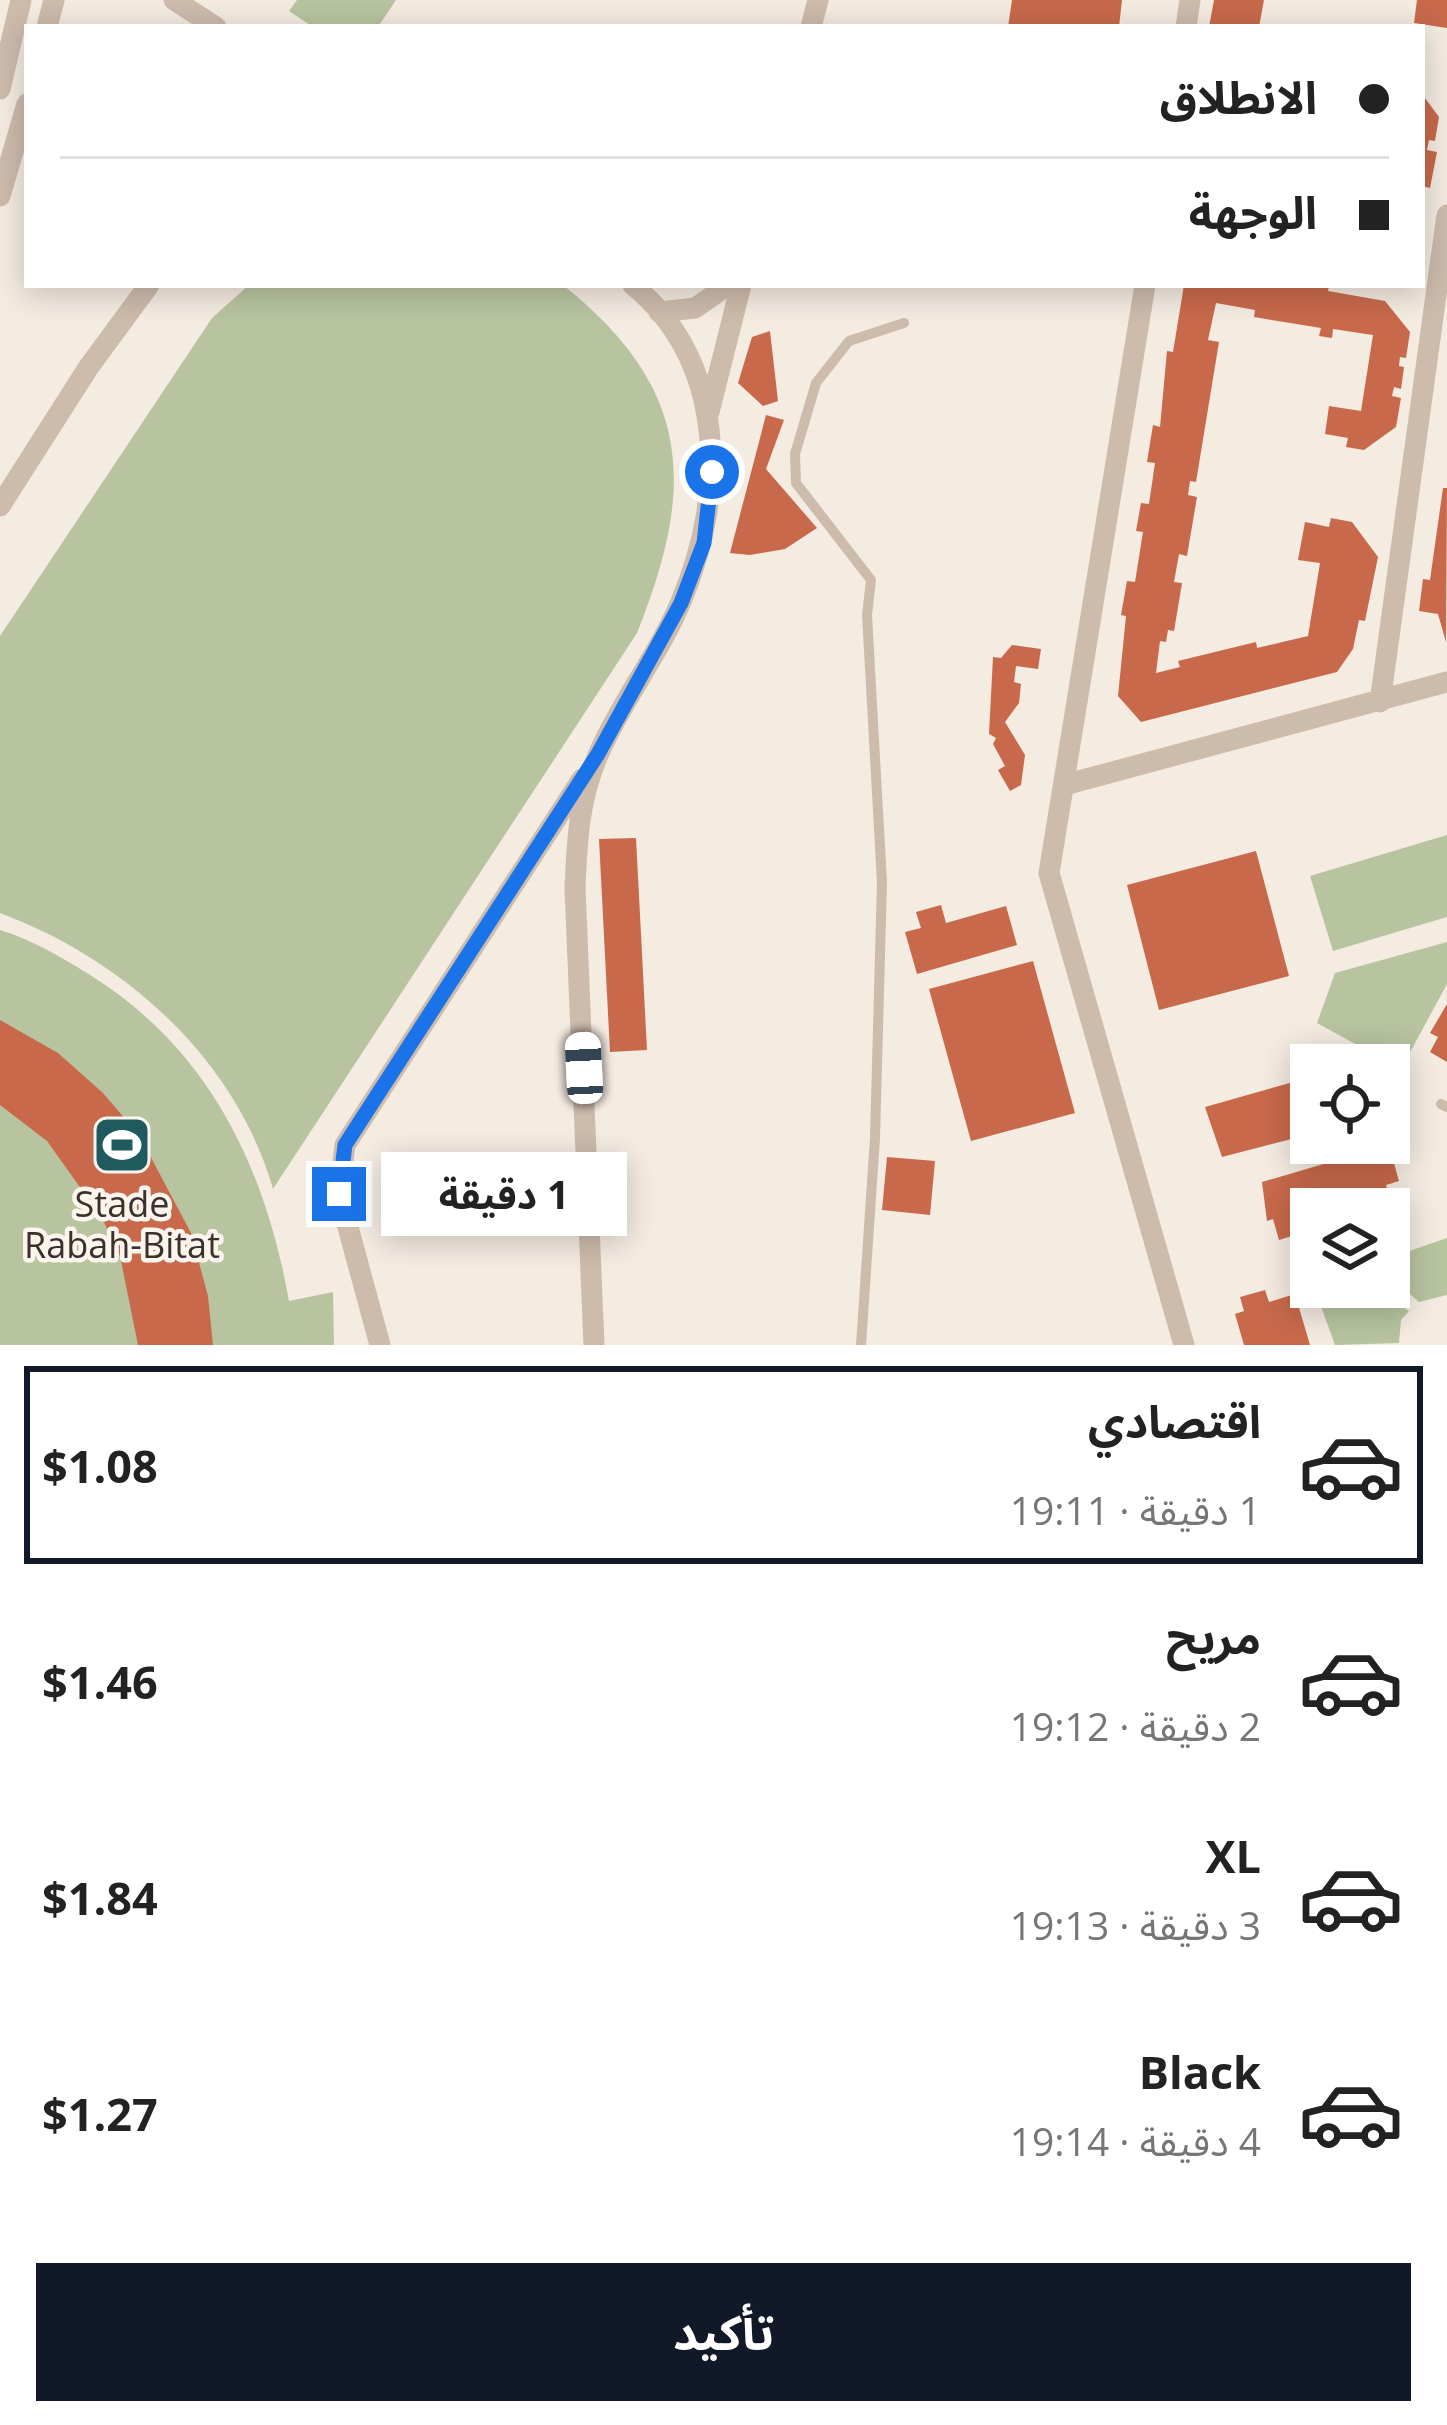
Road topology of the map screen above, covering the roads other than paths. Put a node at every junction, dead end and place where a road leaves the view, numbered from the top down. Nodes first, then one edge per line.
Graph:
1 (21, 0) edge
2 (174, 0) edge
3 (211, 24) edge
4 (0, 89) edge
5 (24, 114) edge
6 (0, 196) edge
7 (1447, 215) edge
8 (1436, 266) edge
9 (147, 288) edge
10 (636, 288) edge
11 (724, 288) edge
12 (740, 288) edge
13 (1145, 288) edge
14 (659, 312) junction
15 (904, 322) dead end
16 (708, 416) junction
17 (0, 506) edge
18 (1447, 682) edge
19 (1380, 702) junction
20 (598, 754) junction
21 (1064, 785) junction
22 (380, 1345) edge
23 (595, 1345) edge
24 (861, 1345) edge
25 (1184, 1345) edge

1 - 4 street
2 - 3 street
5 - 6 street
7 - 8 street
8 - 19 street
9 - 17 street
10 - 14 street
11 - 14 street
12 - 16 street
13 - 21 street
14 - 16 street
15 - 24 lane
16 - 20 street
18 - 19 street
19 - 21 street
20 - 22 street
20 - 23 street
21 - 25 street

